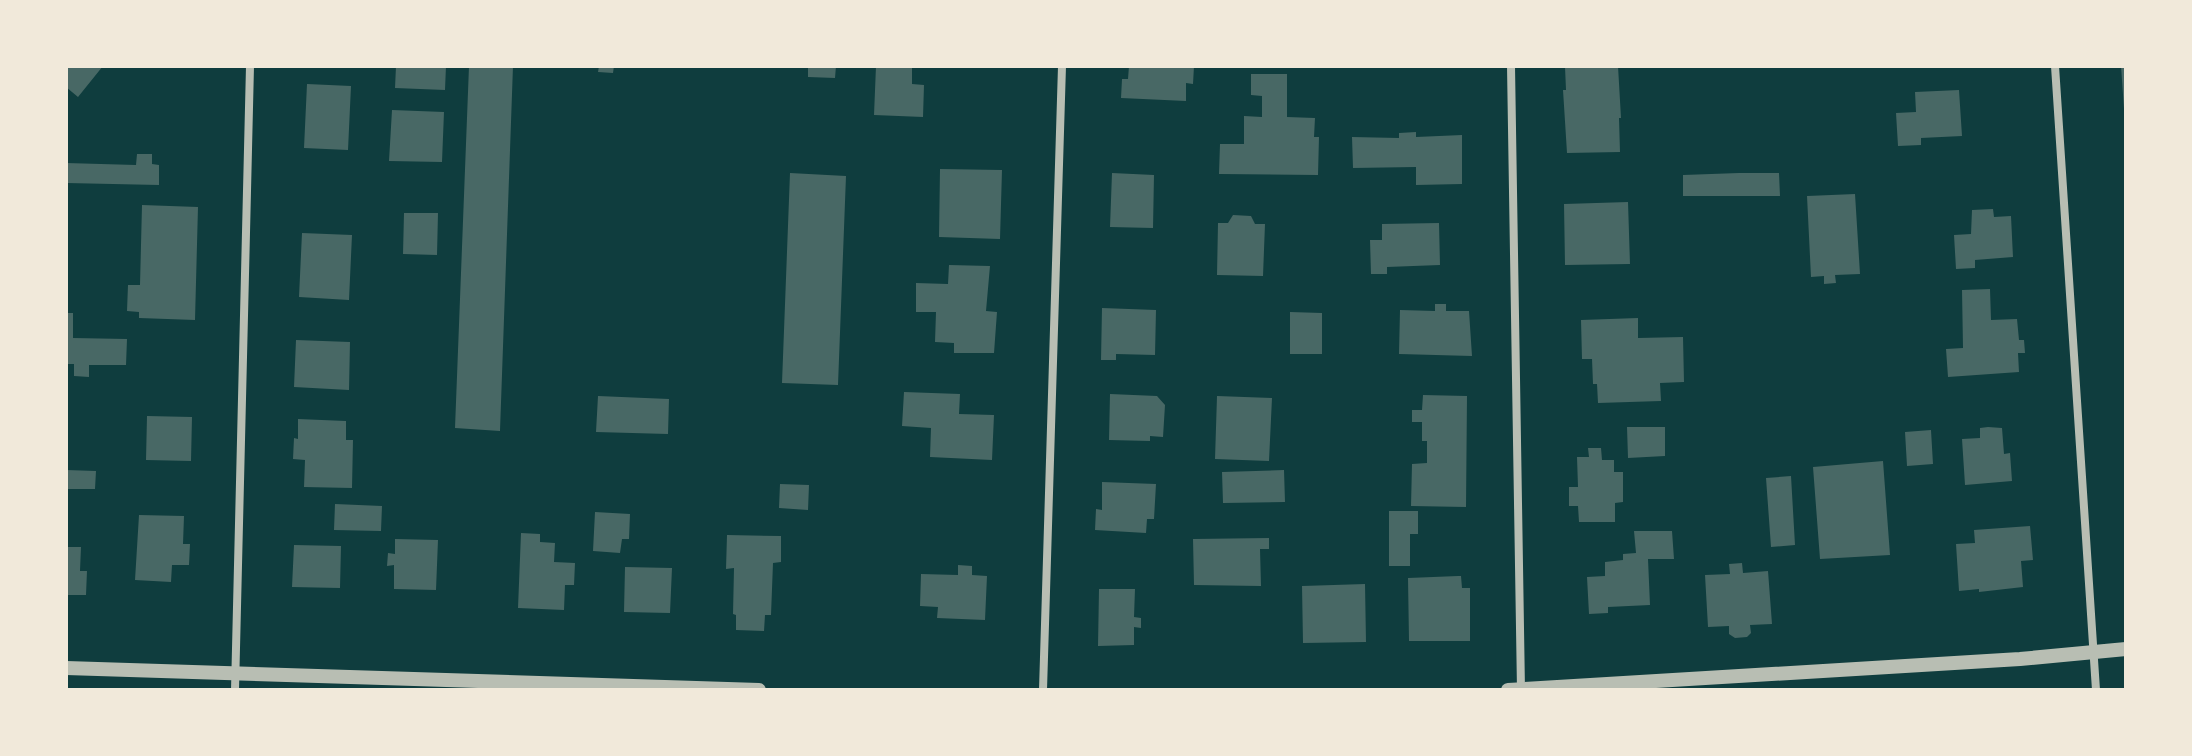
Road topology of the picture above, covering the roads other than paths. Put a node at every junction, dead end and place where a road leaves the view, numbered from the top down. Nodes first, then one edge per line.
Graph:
1 (250, 66) edge
2 (1062, 66) edge
3 (1511, 66) edge
4 (2055, 66) edge
5 (2126, 649) edge
6 (2094, 653) junction
7 (66, 668) edge
8 (235, 673) junction
9 (639, 688) edge
10 (235, 690) edge
11 (759, 690) edge
12 (1043, 690) edge
13 (1508, 690) edge
14 (1521, 690) edge
15 (2096, 690) edge

1 - 8 street
2 - 12 street
3 - 14 street
4 - 6 street
5 - 6 street
6 - 14 street
6 - 15 street
7 - 8 street
8 - 9 street
8 - 10 street
9 - 11 street
13 - 14 street

